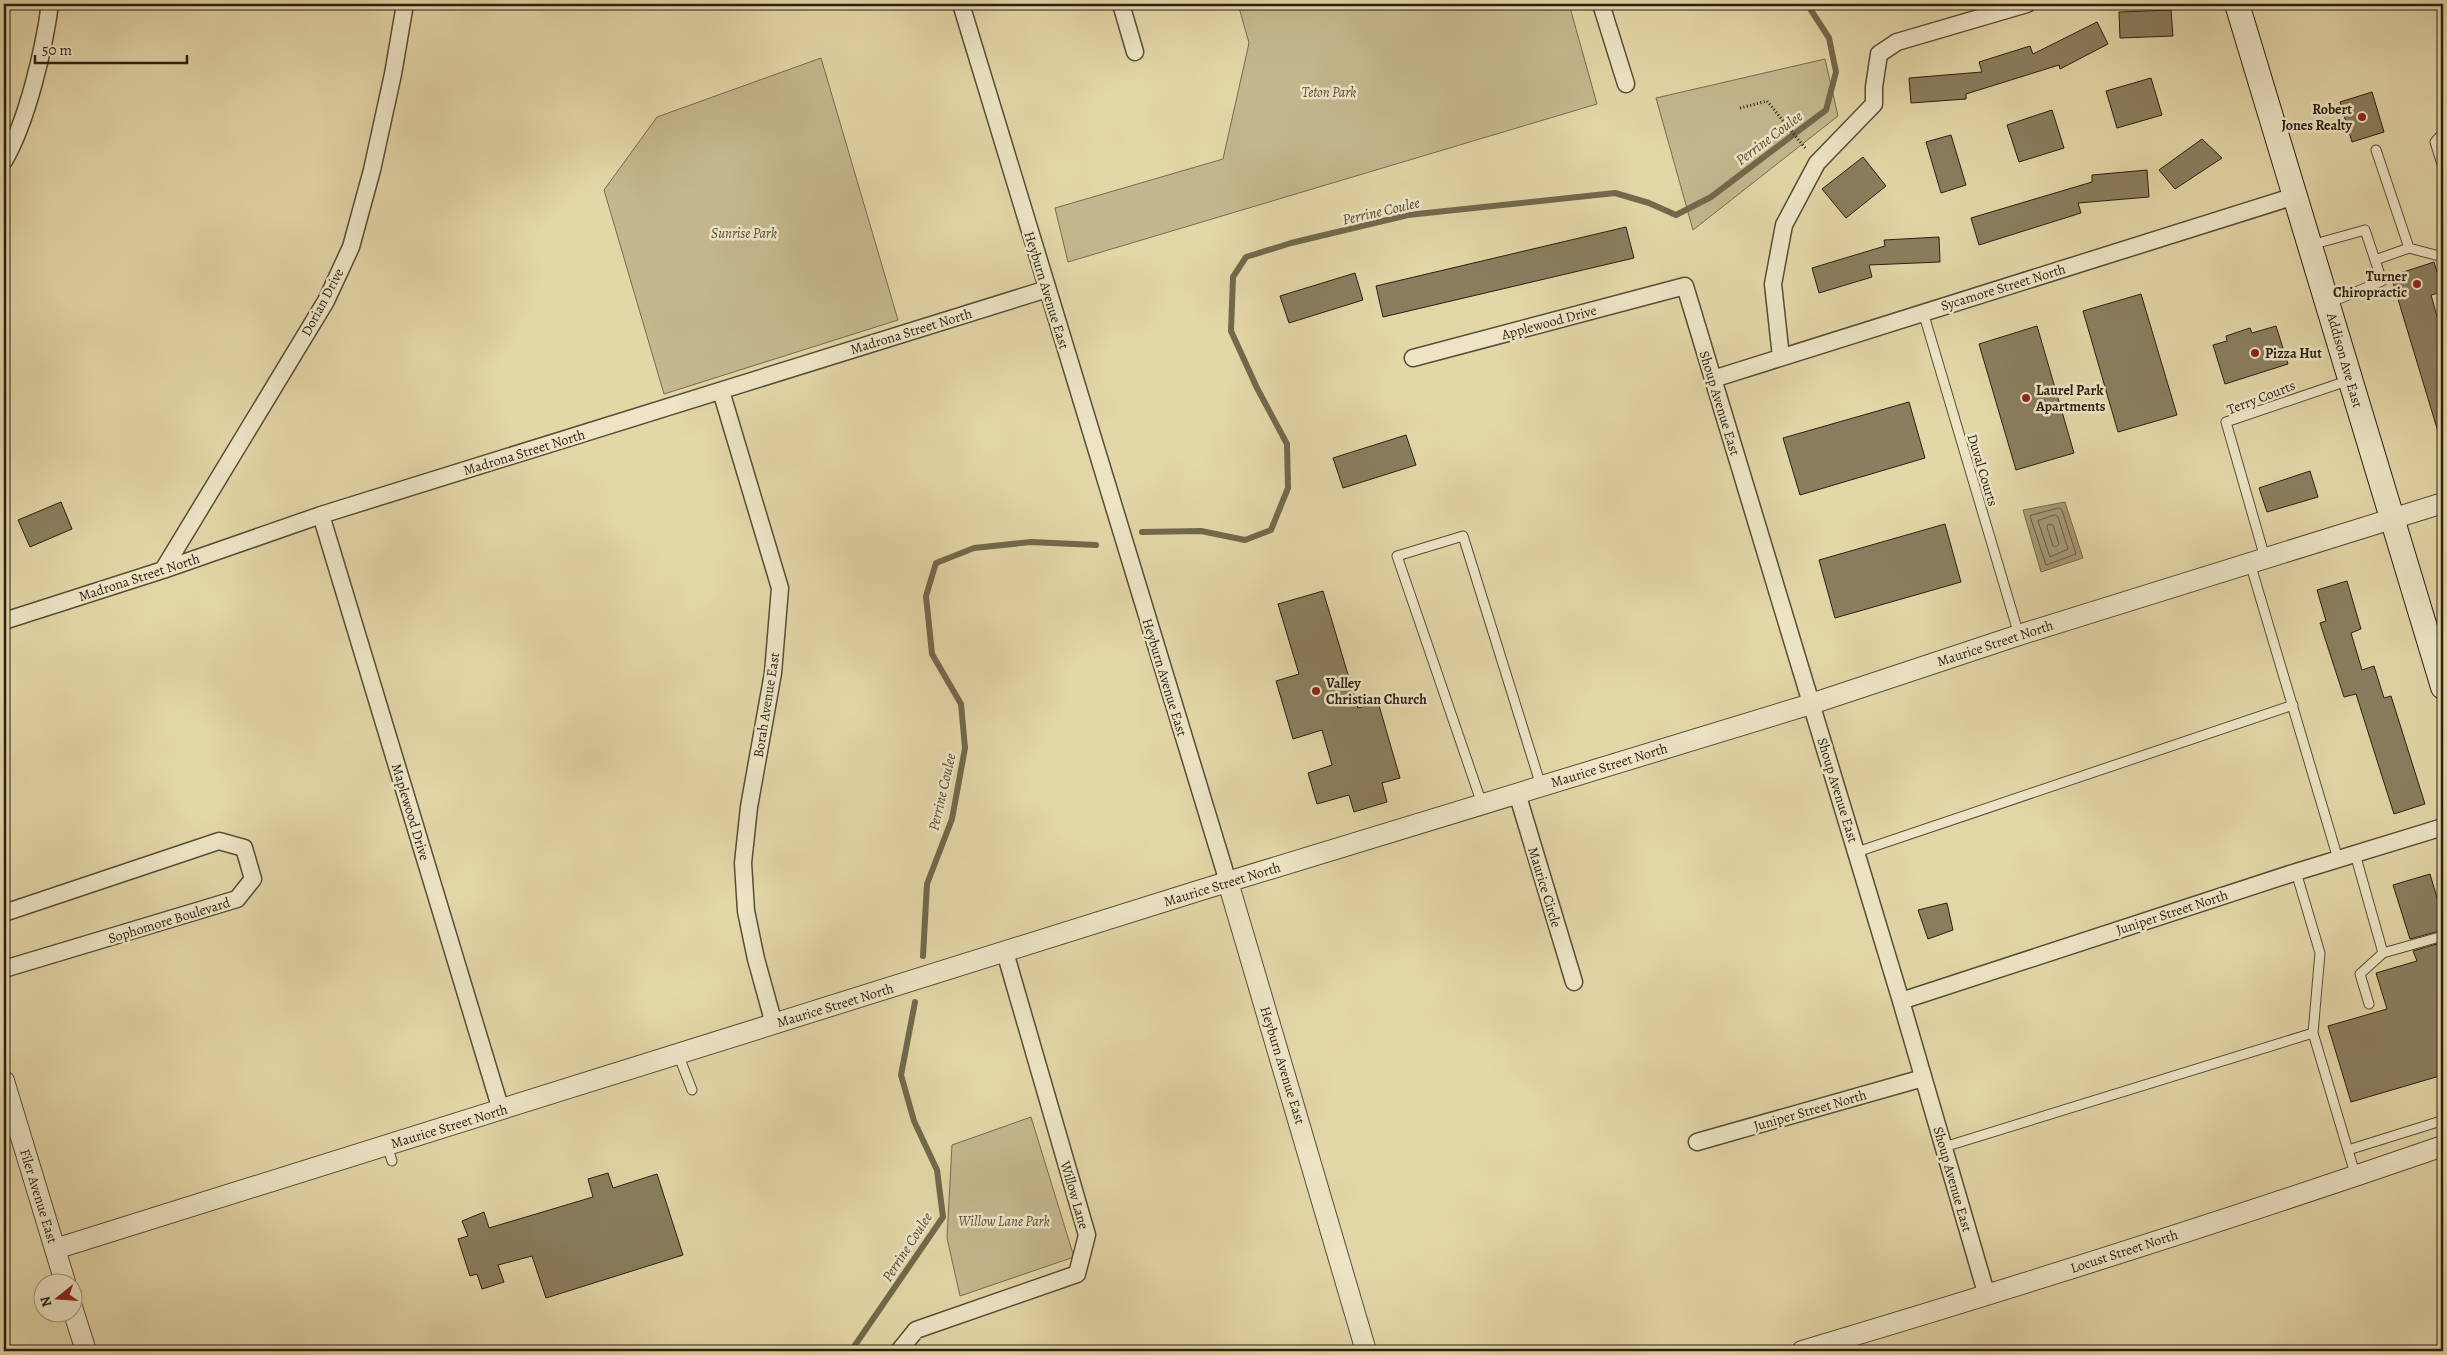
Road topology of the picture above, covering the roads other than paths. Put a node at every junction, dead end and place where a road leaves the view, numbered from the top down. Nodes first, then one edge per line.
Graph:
1 (50, 4) edge
2 (405, 4) edge
3 (961, 4) edge
4 (1121, 4) edge
5 (1601, 4) edge
6 (2027, 4) edge
7 (2237, 4) edge
8 (1135, 52) dead end
9 (1626, 84) dead end
10 (2443, 133) edge
11 (2376, 150) dead end
12 (4, 161) edge
13 (2443, 167) edge
14 (2294, 196) junction
15 (2310, 246) junction
16 (2409, 248) junction
17 (2443, 257) edge
18 (2375, 260) junction
19 (1685, 286) joint
20 (1047, 289) junction
21 (2328, 303) junction
22 (1923, 312) junction
23 (1413, 358) dead end
24 (1780, 358) junction
25 (1713, 380) junction
26 (2350, 380) junction
27 (721, 390) junction
28 (2443, 503) edge
29 (321, 515) junction
30 (2391, 519) junction
31 (2258, 560) junction
32 (163, 570) junction
33 (4, 621) edge
34 (2019, 635) junction
35 (2443, 687) edge
36 (1811, 704) junction
37 (2293, 705) junction
38 (1541, 786) junction
39 (1517, 793) junction
40 (1482, 804) junction
41 (2443, 827) edge
42 (1857, 852) junction
43 (2356, 854) junction
44 (2338, 859) junction
45 (2296, 872) junction
46 (1228, 882) junction
47 (4, 913) edge
48 (2443, 936) edge
49 (1005, 952) junction
50 (2384, 953) junction
51 (4, 969) edge
52 (1574, 982) dead end
53 (1901, 1000) junction
54 (2369, 1004) dead end
55 (774, 1024) junction
56 (2313, 1034) junction
57 (678, 1054) junction
58 (1923, 1078) junction
59 (4, 1081) edge
60 (692, 1090) dead end
61 (501, 1110) junction
62 (2443, 1130) edge
63 (1697, 1142) dead end
64 (2443, 1146) edge
65 (1944, 1147) junction
66 (2348, 1150) junction
67 (2356, 1177) junction
68 (55, 1249) junction
69 (62, 1272) edge
70 (1987, 1296) junction
71 (77, 1322) edge
72 (86, 1351) edge
73 (899, 1351) edge
74 (1366, 1351) edge
75 (1802, 1351) edge

1 - 12 street
2 - 32 street, Dorian Drive
3 - 20 street, Heyburn Avenue East
4 - 8 street
5 - 9 street
6 - 24 street
7 - 14 main road, Addison Ave East
10 - 13 lane
11 - 16 lane
14 - 15 main road, Addison Ave East
14 - 22 street, Sycamore Street North
15 - 18 lane
15 - 21 main road, Addison Ave East
16 - 17 lane
16 - 18 lane
18 - 21 lane
19 - 23 street, Applewood Drive
19 - 25 street, Shoup Avenue East
20 - 27 street, Madrona Street North
20 - 46 street, Heyburn Avenue East
21 - 26 main road, Addison Ave East
22 - 24 street, Sycamore Street North
22 - 34 lane, Duval Courts
24 - 25 street, Sycamore Street North
25 - 36 street, Shoup Avenue East
26 - 30 main road, Addison Ave East
26 - 31 lane, Terry Courts
27 - 29 street, Madrona Street North
27 - 55 street, Borah Avenue East
28 - 30 street, Maurice Street North
29 - 32 street, Madrona Street North
29 - 61 street, Maplewood Drive
30 - 31 street, Maurice Street North
30 - 35 main road, Addison Ave East
31 - 34 street, Maurice Street North
31 - 37 lane
32 - 33 street, Madrona Street North
34 - 36 street, Maurice Street North
36 - 38 street, Maurice Street North
36 - 42 street, Shoup Avenue East
37 - 42 lane
37 - 44 lane
38 - 39 street, Maurice Street North
38 - 40 lane
39 - 40 street, Maurice Street North
39 - 52 street, Maurice Circle
40 - 46 street, Maurice Street North
41 - 43 street, Juniper Street North
42 - 53 street, Shoup Avenue East
43 - 44 street, Juniper Street North
43 - 50 lane
44 - 45 street, Juniper Street North
45 - 53 street, Juniper Street North
45 - 56 lane
46 - 49 street, Maurice Street North
46 - 74 street, Heyburn Avenue East
47 - 51 street, Sophomore Boulevard
48 - 50 lane
49 - 55 street, Maurice Street North
49 - 73 street, Willow Lane
50 - 54 lane
53 - 58 street, Shoup Avenue East
55 - 57 street, Maurice Street North
56 - 65 lane
56 - 66 lane
57 - 60 lane
57 - 61 street, Maurice Street North
58 - 63 street, Juniper Street North
58 - 65 street, Shoup Avenue East
59 - 68 street, Filer Avenue East
61 - 68 street, Maurice Street North
62 - 66 lane
64 - 67 street, Locust Street North
65 - 70 street, Shoup Avenue East
66 - 67 lane
67 - 70 street, Locust Street North
68 - 69 street, Filer Avenue East
70 - 75 street, Locust Street North
71 - 72 street

